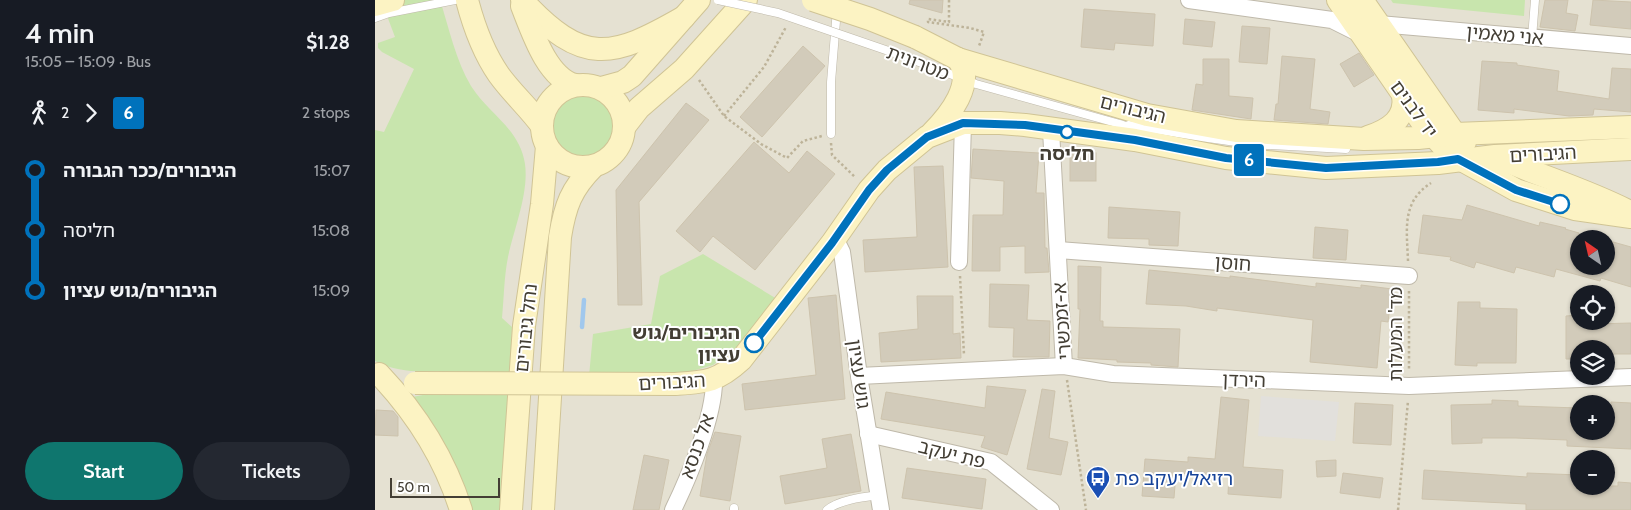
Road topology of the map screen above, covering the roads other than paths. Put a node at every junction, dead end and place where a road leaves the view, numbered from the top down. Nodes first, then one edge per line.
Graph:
1 (393, 0) edge
2 (455, 0) edge
3 (467, 0) edge
4 (521, 0) edge
5 (699, 0) edge
6 (718, 0) edge
7 (746, 0) edge
8 (813, 0) edge
9 (838, 0) edge
10 (1189, 0) edge
11 (1362, 0) edge
12 (1535, 0) edge
13 (375, 5) edge
14 (1336, 7) edge
15 (684, 17) junction
16 (375, 18) edge
17 (1372, 31) junction
18 (1532, 38) junction
19 (1631, 46) edge
20 (962, 70) junction
21 (575, 85) junction
22 (601, 88) junction
23 (1403, 95) junction
24 (963, 123) junction
25 (1119, 124) junction
26 (625, 126) junction
27 (1631, 127) edge
28 (1051, 130) junction
29 (831, 134) road end
30 (1631, 134) edge
31 (545, 136) junction
32 (927, 137) junction
33 (1631, 143) edge
34 (1361, 144) junction
35 (1454, 147) junction
36 (1323, 148) junction
37 (1631, 149) edge
38 (1276, 154) dead end
39 (1413, 156) dead end
40 (1347, 159) dead end
41 (594, 166) junction
42 (1631, 213) edge
43 (1631, 217) edge
44 (832, 243) junction
45 (1057, 250) junction
46 (959, 262) road end
47 (1409, 276) road end
48 (1065, 366) junction
49 (377, 373) edge
50 (859, 376) junction
51 (1631, 378) edge
52 (714, 380) junction
53 (868, 434) junction
54 (880, 502) edge
55 (461, 510) edge
56 (511, 510) edge
57 (543, 510) edge
58 (673, 510) edge
59 (827, 510) edge
60 (1051, 510) edge

1 - 13 street
2 - 16 lane
3 - 31 street
4 - 15 street
4 - 21 street
5 - 15 street
6 - 20 lane, מטרונית, bridge
7 - 26 street
8 - 20 street, הגיבורים, bridge
9 - 29 lane
10 - 14 street
11 - 17 street, יד לבנים
12 - 18 lane
14 - 17 street, יד לבנים
15 - 22 street
17 - 18 street, אני מאמין
17 - 23 street, יד לבנים
17 - 35 street, יד לבנים
18 - 19 street, אני מאמין
20 - 25 lane, מטרונית
20 - 32 street
20 - 34 street, הגיבורים
21 - 22 street
21 - 31 street
22 - 26 street
23 - 34 street
23 - 35 street, יד לבנים
24 - 28 street, הגיבורים
24 - 32 street, הגיבורים
24 - 46 street
25 - 36 lane, מטרונית
25 - 38 lane, מטרונית
26 - 41 street
27 - 35 street, הגיבורים
28 - 35 street, הגיבורים
28 - 45 street, א-זמכשרי
30 - 35 lane
31 - 41 street
31 - 56 street, נחל גיבורים
32 - 44 street, הגיבורים
33 - 35 lane
34 - 35 street, הגיבורים
34 - 36 lane, מטרונית
34 - 36 lane, מטרונית
35 - 37 street, הגיבורים
35 - 42 street
35 - 43 street, יד לבנים
39 - 40 lane
41 - 57 street, נחל גיבורים
44 - 50 street, גוש עציון
44 - 52 street, הגיבורים
45 - 47 street, חוסן
45 - 48 street, א-זמכשרי
48 - 50 street, הירדן
48 - 51 street, הירדן
49 - 52 street, הגיבורים, bridge
49 - 55 street
50 - 53 street, גוש עציון
52 - 58 street, אל כנסא
53 - 54 street, גוש עציון
53 - 60 street, פת יעקב
54 - 59 lane

